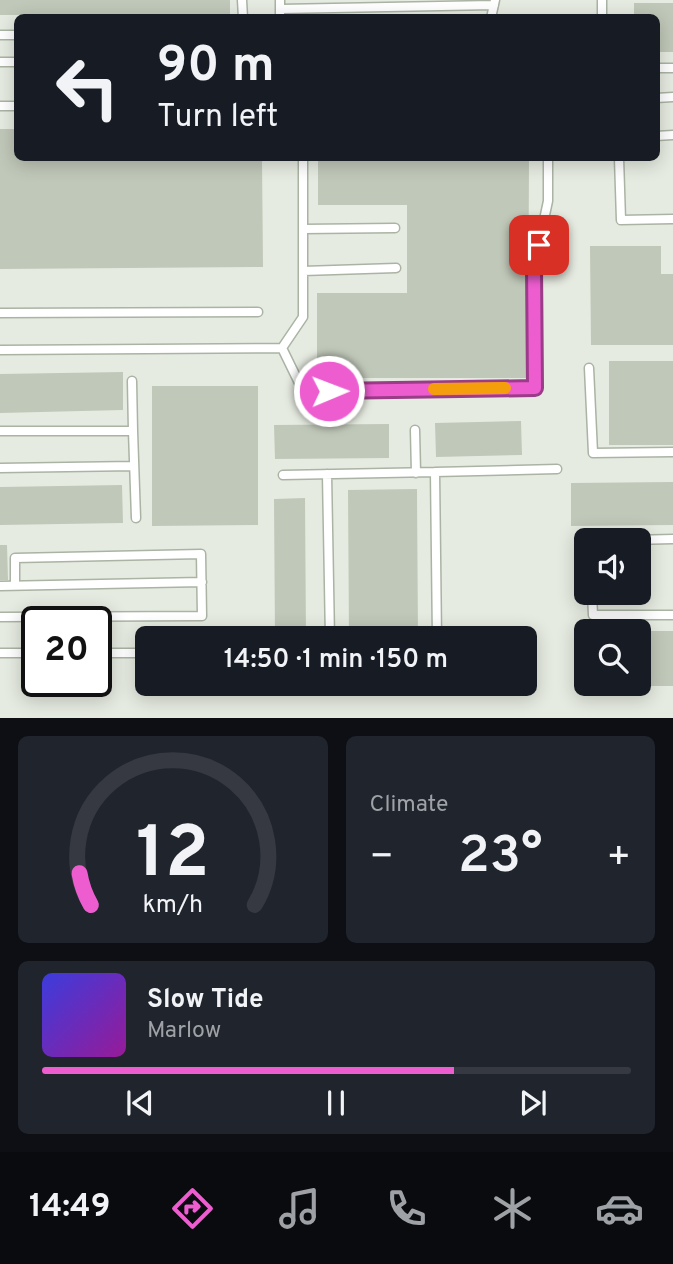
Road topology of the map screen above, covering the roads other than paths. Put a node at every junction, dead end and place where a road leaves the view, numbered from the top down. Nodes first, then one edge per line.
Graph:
1 (495, 3) edge
2 (280, 9) edge
3 (303, 161) edge
4 (548, 161) edge
5 (619, 161) edge
6 (673, 219) edge
7 (395, 228) dead end
8 (303, 229) junction
9 (397, 268) dead end
10 (303, 271) junction
11 (258, 312) dead end
12 (0, 313) edge
13 (282, 348) junction
14 (0, 351) edge
15 (589, 368) dead end
16 (132, 381) dead end
17 (133, 430) junction
18 (415, 430) dead end
19 (0, 431) edge
20 (673, 452) edge
21 (134, 466) junction
22 (0, 468) edge
23 (557, 470) dead end
24 (416, 472) junction
25 (435, 472) junction
26 (327, 474) junction
27 (283, 475) dead end
28 (136, 518) dead end
29 (673, 539) edge
30 (651, 540) edge
31 (202, 582) junction
32 (15, 585) junction
33 (0, 586) edge
34 (593, 605) edge
35 (673, 615) edge
36 (0, 617) edge
37 (330, 626) edge
38 (438, 626) edge
39 (0, 653) edge
40 (21, 653) edge
41 (112, 653) edge
42 (135, 653) edge

1 - 2 lane
3 - 8 lane
4 - 13 lane
5 - 6 lane
7 - 8 lane
8 - 10 lane
9 - 10 lane
10 - 13 lane
11 - 12 lane
13 - 14 lane
15 - 20 lane
16 - 17 lane
17 - 19 lane
17 - 21 lane
18 - 24 lane
21 - 22 lane
21 - 28 lane
23 - 25 lane
24 - 25 lane
24 - 26 lane
25 - 38 lane
26 - 27 lane
26 - 37 lane
29 - 30 lane
31 - 32 lane
31 - 32 lane
31 - 36 lane
32 - 33 lane
34 - 35 lane
39 - 40 lane
41 - 42 lane

